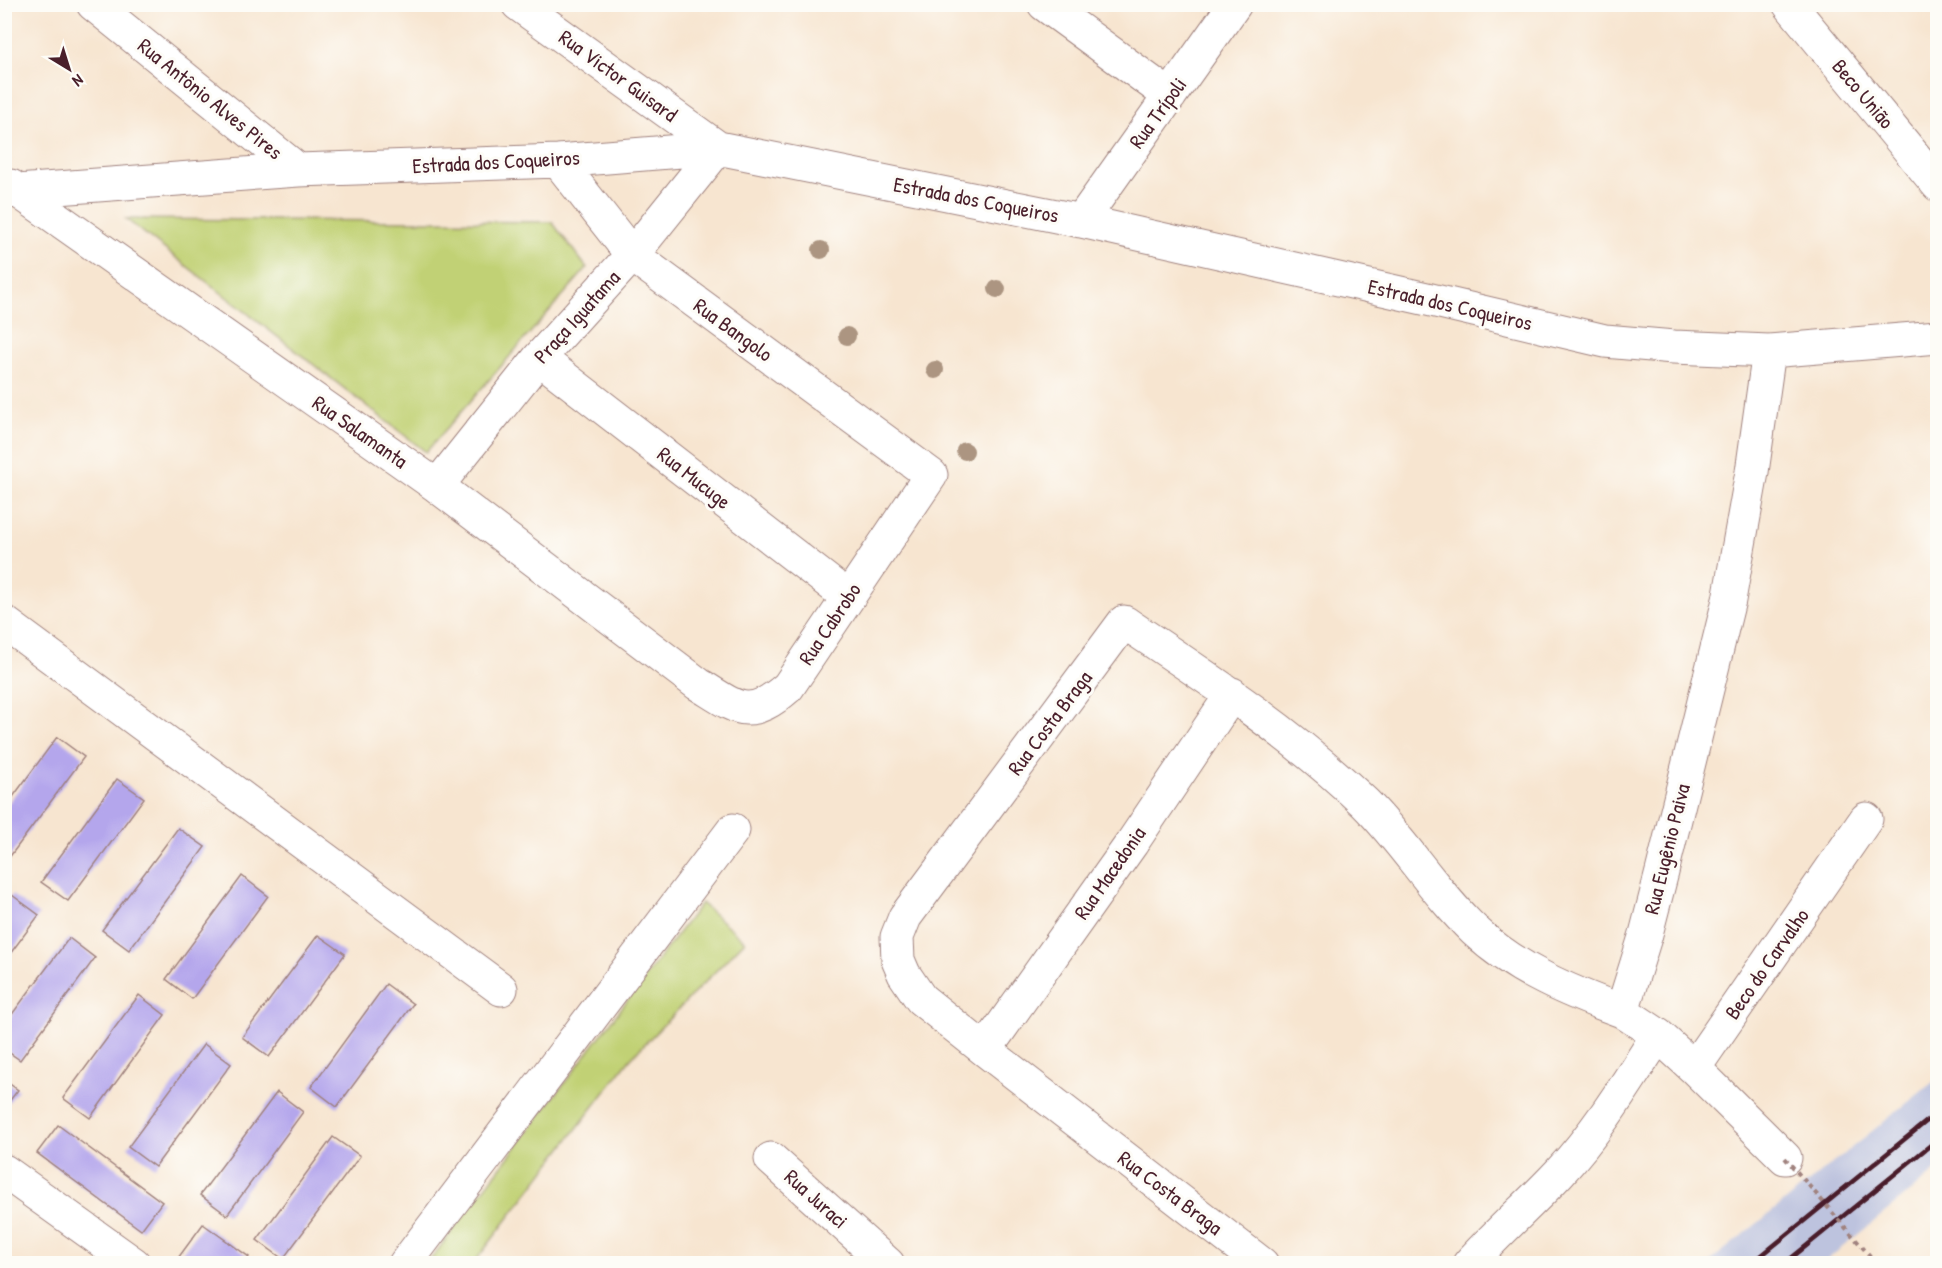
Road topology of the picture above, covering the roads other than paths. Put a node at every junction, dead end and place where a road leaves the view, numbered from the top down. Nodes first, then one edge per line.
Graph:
1 (93, 4) edge
2 (518, 4) edge
3 (1044, 4) edge
4 (1235, 4) edge
5 (1789, 4) edge
6 (1170, 96) junction
7 (718, 148) junction
8 (558, 161) junction
9 (298, 170) junction
10 (1938, 185) edge
11 (8, 188) edge
12 (1081, 220) junction
13 (632, 255) junction
14 (1938, 337) edge
15 (1769, 351) junction
16 (539, 358) junction
17 (931, 475) joint
18 (437, 486) junction
19 (848, 597) junction
20 (4, 622) edge
21 (698, 684) joint
22 (1232, 694) junction
23 (1866, 819) dead end
24 (733, 830) dead end
25 (501, 989) dead end
26 (1622, 1011) junction
27 (1658, 1035) junction
28 (985, 1050) junction
29 (1694, 1068) junction
30 (1785, 1158) road end
31 (771, 1159) dead end
32 (4, 1171) edge
33 (134, 1263) edge
34 (405, 1263) edge
35 (888, 1263) edge
36 (1262, 1263) edge
37 (1469, 1263) edge

1 - 9 street, Rua Antônio Alves Pires
2 - 7 street, Rua Victor Guisard
3 - 6 street
4 - 6 street, Rua Trípoli
5 - 10 street, Beco União
6 - 12 street, Rua Trípoli
7 - 8 street, Estrada dos Coqueiros
7 - 12 street, Estrada dos Coqueiros
7 - 13 street, Praça Iguatama
8 - 9 street, Estrada dos Coqueiros
8 - 13 street, Rua Bangolo
9 - 11 street, Estrada dos Coqueiros
11 - 18 street, Rua Salamanta
12 - 15 street, Estrada dos Coqueiros
13 - 16 street, Praça Iguatama
13 - 17 street, Rua Bangolo
14 - 15 street, Estrada dos Coqueiros
15 - 26 street, Rua Eugênio Paiva
16 - 18 street, Praça Iguatama
16 - 19 street, Rua Mucuge
17 - 19 street, Rua Cabrobo
18 - 21 street, Rua Salamanta
19 - 21 street, Rua Cabrobo
20 - 25 street
22 - 26 street, Rua Costa Braga
22 - 28 street, Rua Macedonia
22 - 28 street, Rua Costa Braga
23 - 29 street, Beco do Carvalho
24 - 34 street
26 - 27 street
27 - 29 street
27 - 37 street
28 - 36 street, Rua Costa Braga
29 - 30 street
31 - 35 street, Rua Juraci
32 - 33 street

